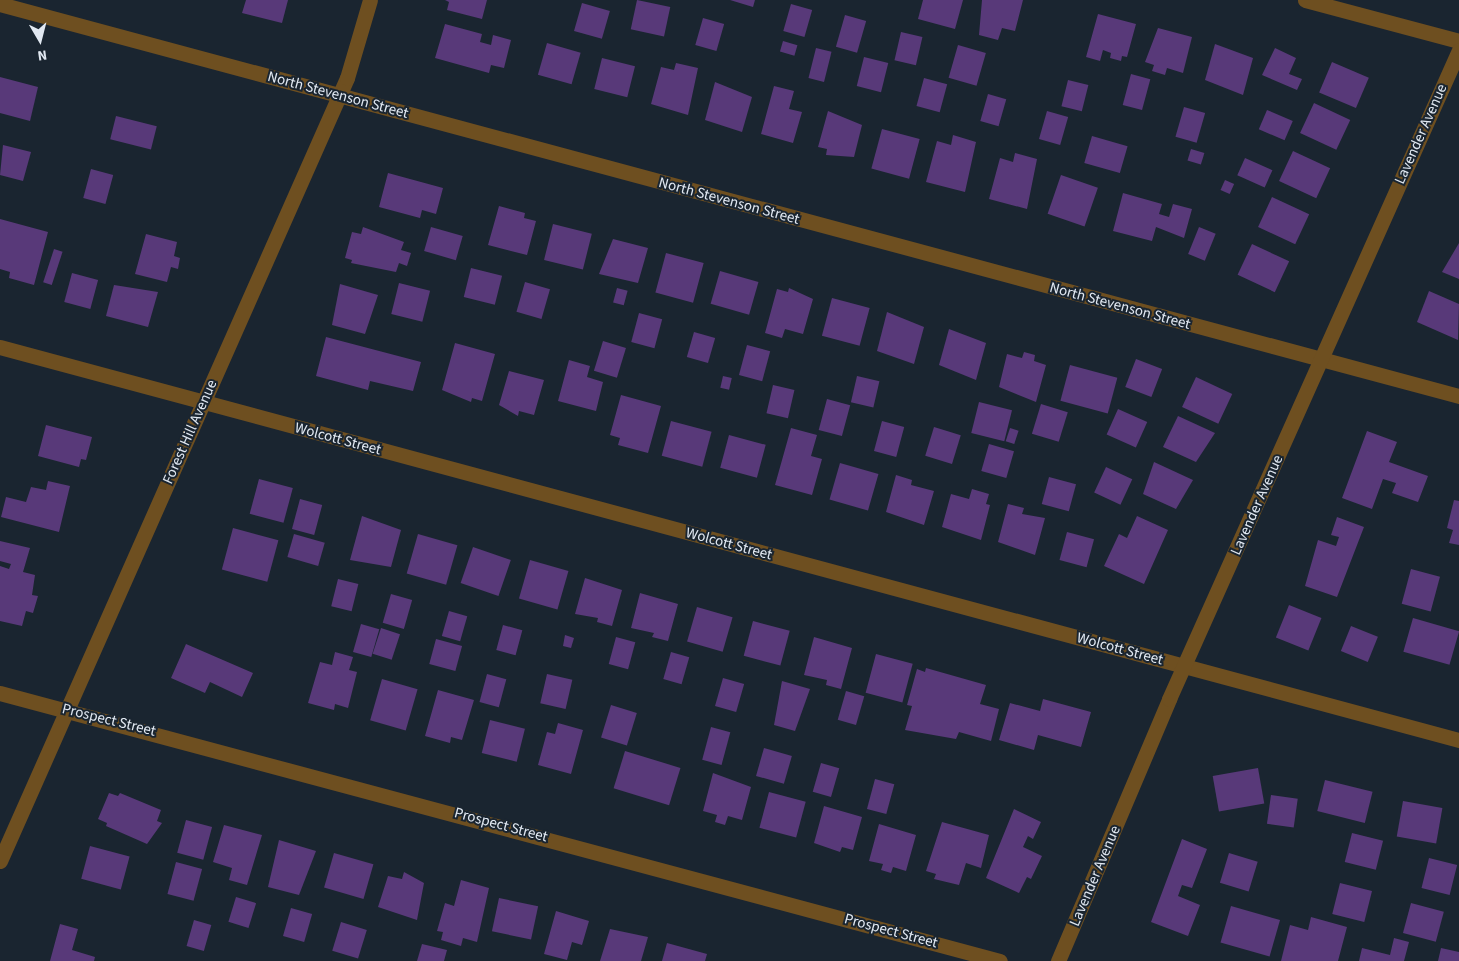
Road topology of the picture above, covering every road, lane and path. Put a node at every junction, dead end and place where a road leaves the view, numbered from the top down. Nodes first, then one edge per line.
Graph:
1 (370, 0) edge
2 (1305, 0) edge
3 (0, 4) edge
4 (1459, 41) edge
5 (1459, 50) edge
6 (338, 96) junction
7 (0, 347) edge
8 (1321, 360) junction
9 (1459, 396) edge
10 (203, 402) junction
11 (1185, 667) junction
12 (0, 693) edge
13 (67, 710) junction
14 (1459, 740) edge
15 (0, 862) edge
16 (1000, 961) edge
17 (1058, 961) edge

1 - 6 street, Forest Hill Avenue
2 - 4 street
3 - 6 street, North Stevenson Street
5 - 8 street, Lavender Avenue
6 - 8 street, North Stevenson Street
6 - 10 street, Forest Hill Avenue
7 - 10 street, Wolcott Street
8 - 9 street, North Stevenson Street
8 - 11 street, Lavender Avenue
10 - 11 street, Wolcott Street
10 - 13 street, Forest Hill Avenue
11 - 14 street, Wolcott Street
11 - 17 street, Lavender Avenue
12 - 13 street, Prospect Street
13 - 15 street, Forest Hill Avenue
13 - 16 street, Prospect Street

